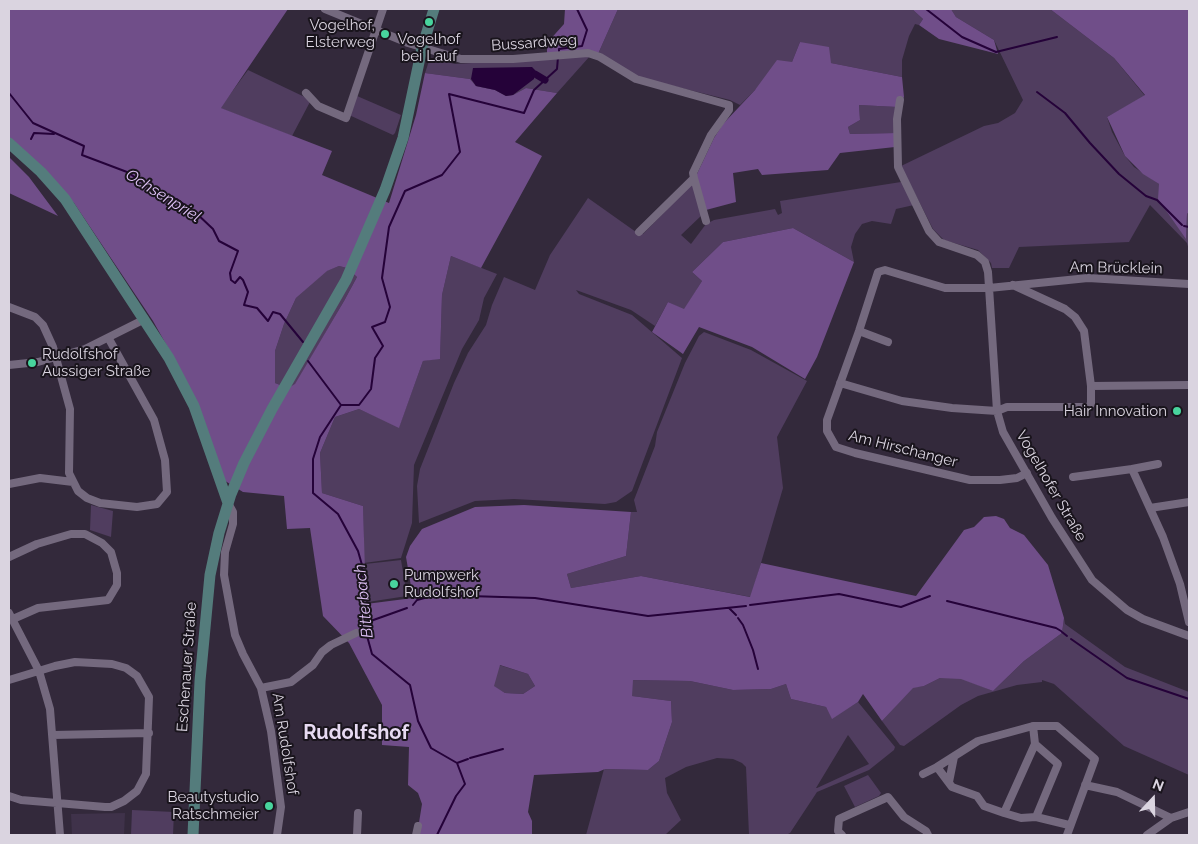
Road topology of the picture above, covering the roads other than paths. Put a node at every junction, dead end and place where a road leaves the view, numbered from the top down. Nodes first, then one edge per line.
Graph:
1 (325, 9) edge
2 (383, 9) edge
3 (434, 9) edge
4 (376, 30) junction
5 (422, 48) junction
6 (306, 93) dead end
7 (900, 100) dead end
8 (9, 143) edge
9 (694, 178) junction
10 (706, 221) dead end
11 (639, 232) dead end
12 (880, 270) joint
13 (1189, 284) edge
14 (1013, 285) junction
15 (989, 288) junction
16 (9, 307) edge
17 (145, 319) junction
18 (859, 331) junction
19 (109, 339) junction
20 (888, 342) dead end
21 (56, 358) junction
22 (9, 365) edge
23 (840, 383) junction
24 (1092, 386) junction
25 (1189, 386) edge
26 (997, 410) junction
27 (1158, 464) dead end
28 (1132, 469) junction
29 (1027, 473) junction
30 (1073, 477) dead end
31 (72, 482) junction
32 (9, 484) edge
33 (1189, 502) edge
34 (228, 503) junction
35 (1150, 508) junction
36 (9, 557) edge
37 (11, 616) edge
38 (1189, 624) edge
39 (356, 633) dead end
40 (1188, 636) edge
41 (39, 671) junction
42 (9, 680) edge
43 (261, 688) junction
44 (1033, 726) junction
45 (149, 733) junction
46 (53, 736) junction
47 (1035, 744) junction
48 (954, 757) junction
49 (938, 767) junction
50 (923, 774) dead end
51 (949, 782) junction
52 (1085, 785) junction
53 (9, 796) edge
54 (58, 804) junction
55 (1189, 812) edge
56 (358, 813) dead end
57 (1004, 814) junction
58 (1036, 817) junction
59 (1171, 818) junction
60 (1069, 825) junction
61 (418, 826) dead end
62 (927, 833) edge
63 (60, 835) edge
64 (194, 835) edge
65 (277, 835) edge
66 (357, 835) edge
67 (416, 835) edge
68 (842, 835) edge
69 (934, 835) edge
70 (1067, 835) edge
71 (1146, 835) edge

1 - 4 street, Bussardweg
2 - 4 street
3 - 5 main road, Eschenauer Straße
4 - 5 street, Bussardweg
4 - 6 street
5 - 9 street, Bussardweg
5 - 34 main road, Eschenauer Straße
7 - 15 street, Vogelhofer Straße
8 - 17 main road
9 - 10 street
9 - 11 street
12 - 15 street, Am Brücklein
12 - 18 street, Am Hirschanger
13 - 14 street, Am Brücklein
14 - 15 street, Am Brücklein
14 - 24 street
15 - 26 street, Vogelhofer Straße
16 - 21 street
17 - 19 street
17 - 34 main road
18 - 20 street
18 - 23 street, Am Hirschanger
19 - 21 street
19 - 31 street
21 - 22 street
21 - 31 street
23 - 26 street
23 - 29 street, Am Hirschanger
24 - 25 street
24 - 26 street
26 - 29 street, Vogelhofer Straße
27 - 28 street
28 - 30 street
28 - 35 street
29 - 40 street, Vogelhofer Straße
31 - 32 street
33 - 35 street
34 - 43 street, Am Rudolfshof
34 - 64 main road, Eschenauer Straße
35 - 38 street
36 - 37 street
37 - 41 street
38 - 40 street
39 - 43 street, Am Rudolfshof
41 - 42 street
41 - 45 street
41 - 46 street
43 - 65 street, Am Rudolfshof
44 - 47 street
44 - 48 street
44 - 52 street
45 - 46 street
45 - 54 street
46 - 54 street
47 - 57 street
47 - 58 street
48 - 49 street
48 - 51 street
49 - 50 street
49 - 51 street
51 - 57 street
52 - 59 street
52 - 60 street
53 - 54 street
54 - 63 street
55 - 59 street
56 - 66 street
57 - 58 street
58 - 60 street
59 - 71 street
60 - 70 street
61 - 67 street
62 - 68 street
62 - 69 street

